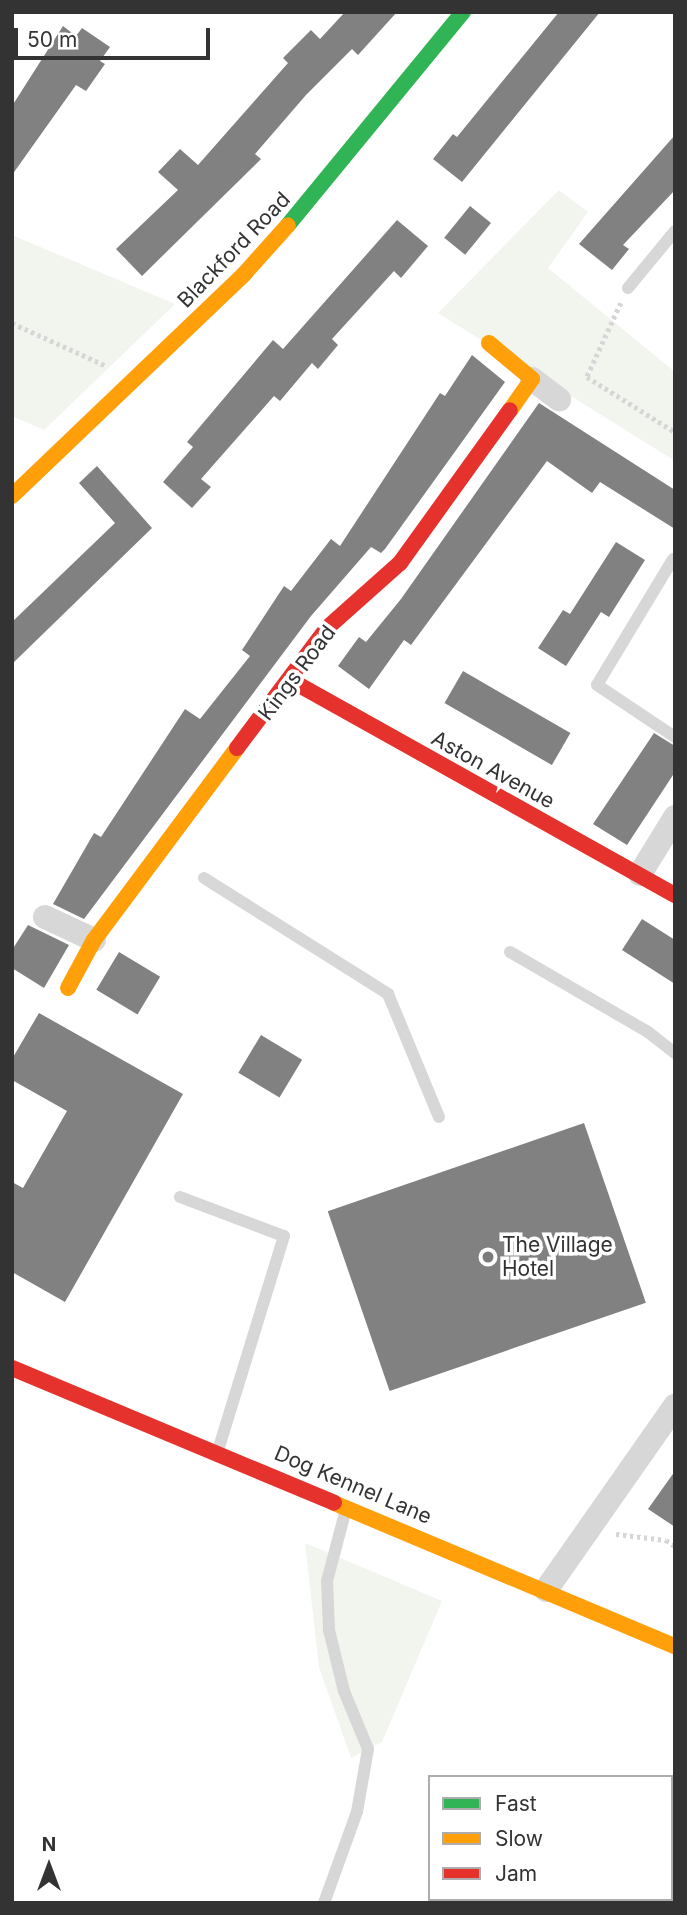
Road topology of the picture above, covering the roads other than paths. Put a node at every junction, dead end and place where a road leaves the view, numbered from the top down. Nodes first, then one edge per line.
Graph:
1 (463, 12) edge
2 (675, 231) edge
3 (628, 288) road end
4 (489, 343) dead end
5 (532, 379) junction
6 (559, 399) dead end
7 (12, 495) edge
8 (673, 559) edge
9 (292, 681) junction
10 (675, 737) edge
11 (675, 817) edge
12 (640, 874) junction
13 (204, 878) dead end
14 (675, 895) edge
15 (46, 917) dead end
16 (94, 940) junction
17 (510, 952) dead end
18 (68, 988) dead end
19 (675, 1053) edge
20 (439, 1117) dead end
21 (180, 1197) dead end
22 (12, 1368) edge
23 (675, 1406) edge
24 (218, 1450) junction
25 (347, 1506) junction
26 (546, 1590) junction
27 (675, 1646) edge
28 (324, 1903) edge

1 - 7 street, Blackford Road
2 - 3 lane
4 - 5 street
5 - 6 street
5 - 9 street, Kings Road
8 - 10 lane
9 - 12 street, Aston Avenue
9 - 16 street, Kings Road
11 - 12 street
12 - 14 street, Aston Avenue
13 - 20 lane
15 - 16 street
16 - 18 street, Kings Road
17 - 19 lane
21 - 24 lane
22 - 24 street, Dog Kennel Lane
23 - 26 street
24 - 25 street, Dog Kennel Lane
25 - 26 street, Dog Kennel Lane
25 - 28 lane
26 - 27 street, Dog Kennel Lane

